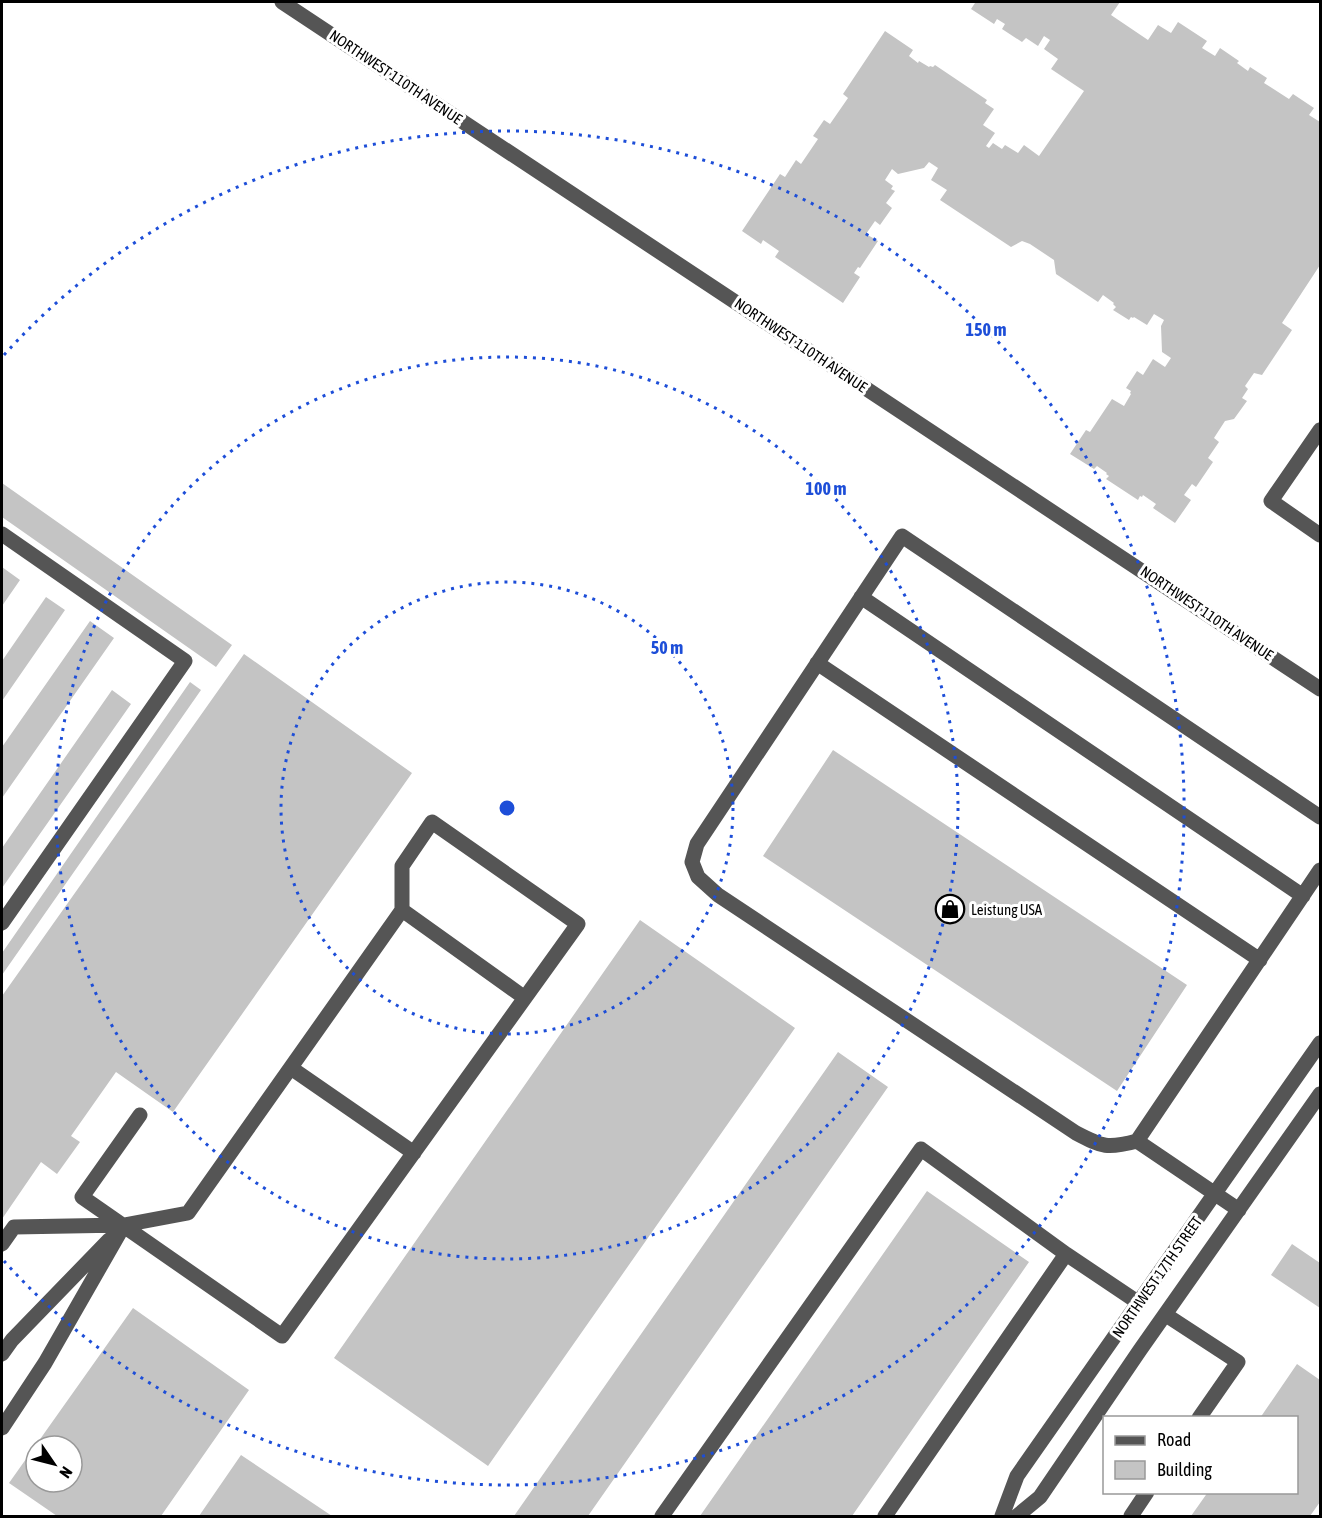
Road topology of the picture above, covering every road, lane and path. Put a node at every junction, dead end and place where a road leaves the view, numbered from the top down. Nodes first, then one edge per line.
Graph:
1 (282, 2) edge
2 (1320, 430) edge
3 (2, 534) edge
4 (1320, 535) edge
5 (861, 597) junction
6 (817, 663) junction
7 (1320, 689) edge
8 (1320, 817) edge
9 (1320, 870) edge
10 (1303, 896) junction
11 (402, 910) junction
12 (2, 923) edge
13 (1260, 960) junction
14 (525, 998) junction
15 (1320, 1043) edge
16 (291, 1068) junction
17 (1320, 1094) edge
18 (140, 1115) dead end
19 (1137, 1141) junction
20 (414, 1153) junction
21 (1216, 1194) junction
22 (1239, 1210) junction
23 (124, 1225) junction
24 (2, 1244) edge
25 (1066, 1254) junction
26 (1139, 1303) junction
27 (1166, 1315) junction
28 (7, 1337) edge
29 (2, 1354) edge
30 (1200, 1416) edge
31 (2, 1428) edge
32 (1146, 1494) edge
33 (662, 1516) edge
34 (885, 1516) edge
35 (1002, 1516) edge
36 (1017, 1516) edge
37 (1131, 1516) edge

1 - 7 street, NORTHWEST 110TH AVENUE
2 - 4 street
3 - 12 street
5 - 6 street
5 - 8 street
5 - 10 street
6 - 13 street
6 - 19 street
9 - 10 street
10 - 13 street
11 - 14 street
11 - 14 street
11 - 16 street
13 - 19 street
14 - 20 street
15 - 21 street, NORTHWEST 17TH STREET
16 - 20 street
16 - 23 street
17 - 22 street, NORTHWEST 17TH STREET
18 - 23 street
19 - 21 street
20 - 23 street
21 - 22 street
21 - 26 street, NORTHWEST 17TH STREET
22 - 27 street, NORTHWEST 17TH STREET
23 - 24 street
23 - 28 street
23 - 31 street
25 - 26 street
25 - 33 street
25 - 34 street
26 - 35 street, NORTHWEST 17TH STREET
27 - 30 street
27 - 36 street, NORTHWEST 17TH STREET
28 - 29 street
32 - 37 street

